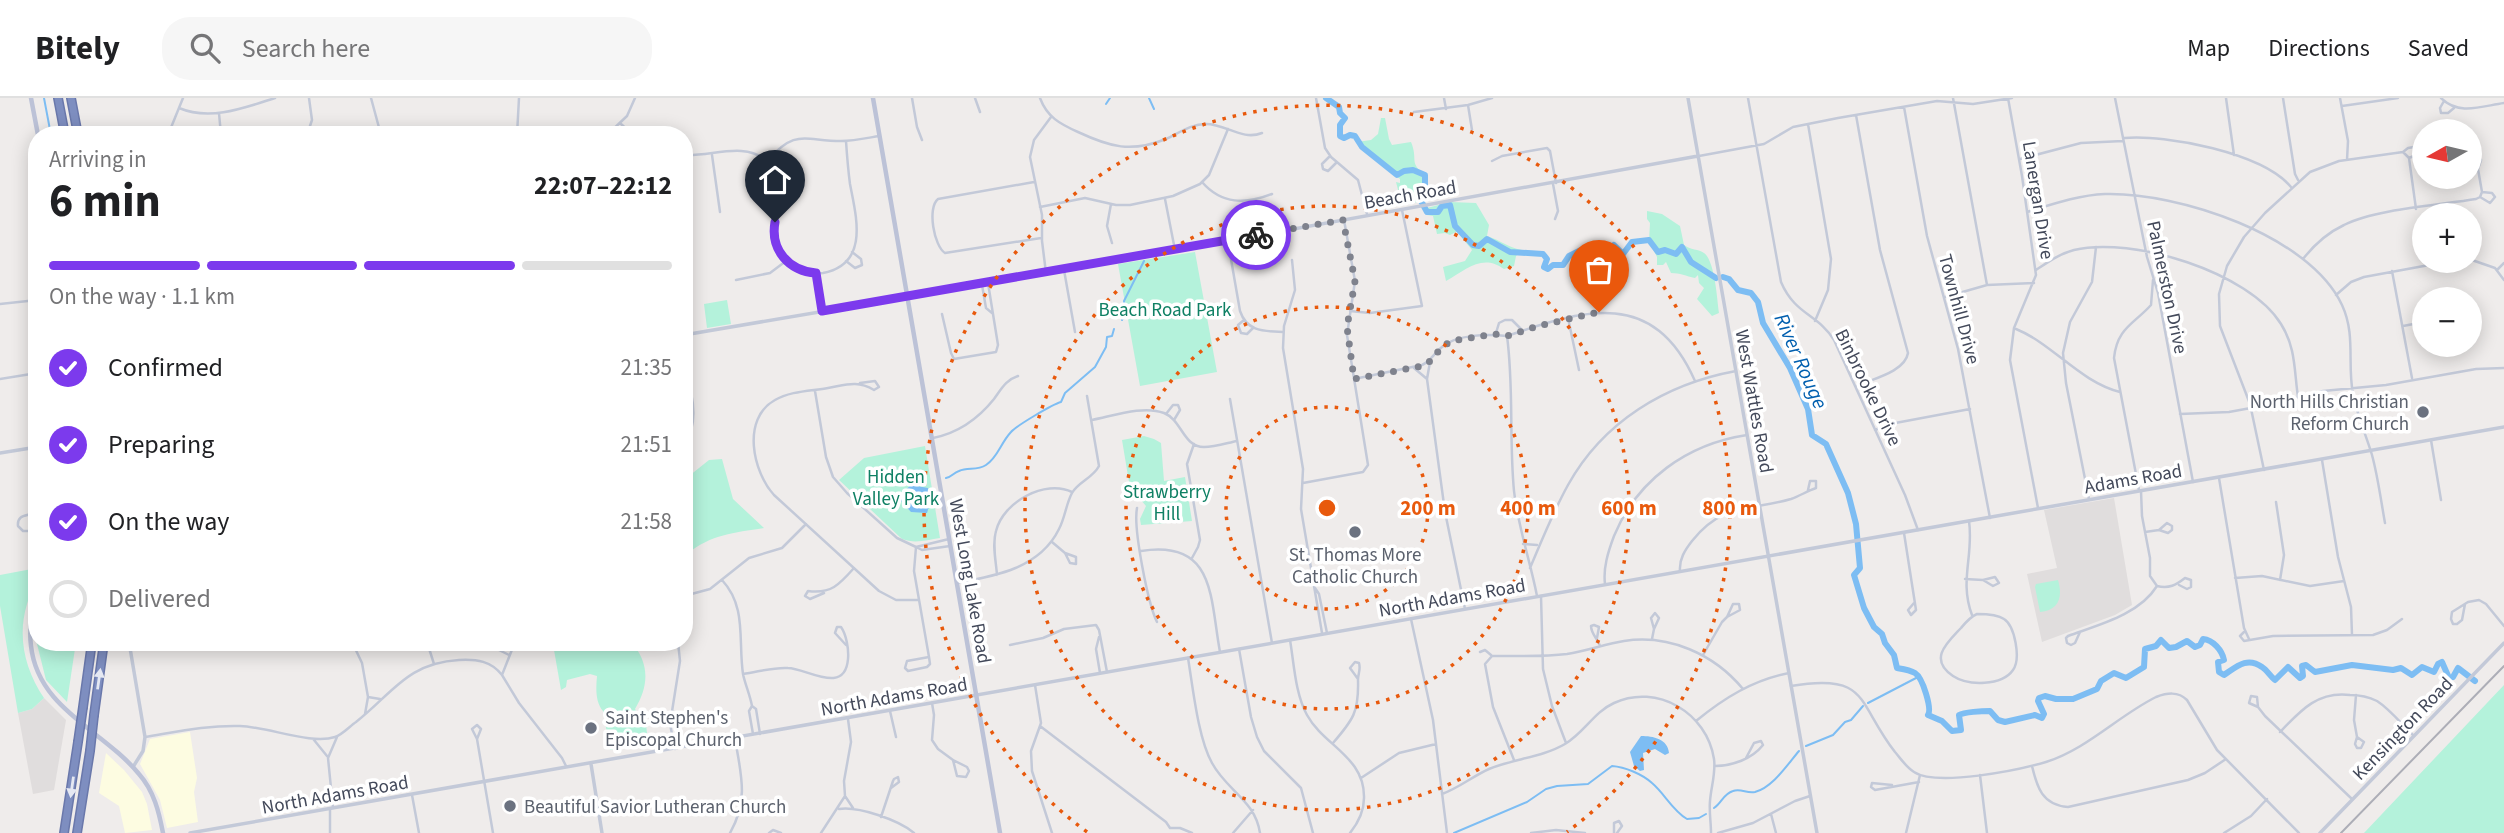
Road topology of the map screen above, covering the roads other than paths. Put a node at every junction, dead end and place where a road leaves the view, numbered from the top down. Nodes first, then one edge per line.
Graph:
1 (31, 98) edge
2 (58, 98) edge
3 (71, 98) edge
4 (183, 98) edge
5 (275, 98) edge
6 (309, 98) edge
7 (370, 98) edge
8 (519, 98) edge
9 (635, 98) edge
10 (873, 98) edge
11 (912, 98) edge
12 (975, 98) edge
13 (1040, 98) edge
14 (1316, 98) edge
15 (1444, 98) edge
16 (1492, 98) edge
17 (1688, 98) edge
18 (1748, 98) edge
19 (2009, 98) edge
20 (2115, 98) edge
21 (2226, 98) edge
22 (2283, 98) edge
23 (2340, 98) edge
24 (2398, 98) edge
25 (1954, 100) edge
26 (2443, 100) edge
27 (2504, 103) edge
28 (1468, 105) junction
29 (2342, 106) junction
30 (1904, 107) junction
31 (179, 108) junction
32 (1446, 108) junction
33 (2454, 108) junction
34 (980, 112) dead end
35 (1414, 112) dead end
36 (219, 113) junction
37 (1856, 115) junction
38 (1051, 117) junction
39 (621, 124) joint
40 (1808, 124) junction
41 (36, 126) edge
42 (63, 126) edge
43 (76, 126) edge
44 (172, 126) edge
45 (221, 126) edge
46 (310, 126) edge
47 (378, 126) edge
48 (517, 126) edge
49 (618, 126) edge
50 (1228, 129) junction
51 (1472, 130) dead end
52 (1262, 133) dead end
53 (879, 136) junction
54 (922, 140) dead end
55 (2123, 140) junction
56 (846, 141) junction
57 (1756, 146) junction
58 (2403, 152) junction
59 (693, 155) edge
60 (712, 155) junction
61 (2234, 155) junction
62 (1330, 156) junction
63 (1698, 156) junction
64 (2409, 159) junction
65 (2019, 160) junction
66 (2347, 160) junction
67 (767, 161) junction
68 (1492, 161) dead end
69 (1337, 162) junction
70 (2295, 174) junction
71 (2286, 180) junction
72 (2298, 180) junction
73 (1034, 182) junction
74 (1202, 182) junction
75 (1555, 183) junction
76 (2291, 187) junction
77 (2481, 189) edge
78 (2482, 192) junction
79 (1272, 194) dead end
80 (2135, 197) junction
81 (2480, 197) junction
82 (1165, 199) junction
83 (2415, 203) edge
84 (2450, 203) edge
85 (1111, 204) junction
86 (1040, 207) junction
87 (1402, 210) junction
88 (2412, 210) edge
89 (720, 212) dead end
90 (2027, 212) junction
91 (1367, 216) junction
92 (1555, 219) dead end
93 (1343, 220) junction
94 (2251, 229) junction
95 (1041, 238) junction
96 (1227, 240) junction
97 (1112, 243) dead end
98 (2096, 247) junction
99 (1175, 250) junction
100 (852, 252) junction
101 (2146, 252) junction
102 (1292, 260) dead end
103 (2302, 260) junction
104 (786, 261) junction
105 (846, 261) junction
106 (2504, 263) edge
107 (2482, 265) edge
108 (2412, 268) edge
109 (1064, 270) junction
110 (2036, 270) junction
111 (2497, 270) junction
112 (2392, 271) junction
113 (816, 273) junction
114 (1046, 273) junction
115 (2222, 278) junction
116 (736, 280) dead end
117 (2153, 280) junction
118 (2504, 280) edge
119 (985, 283) junction
120 (2034, 284) junction
121 (1987, 285) junction
122 (2336, 295) junction
123 (906, 296) junction
124 (1944, 297) junction
125 (28, 301) edge
126 (0, 304) edge
127 (822, 311) junction
128 (1350, 312) junction
129 (942, 314) dead end
130 (1568, 318) junction
131 (1244, 320) junction
132 (1815, 321) junction
133 (2412, 324) edge
134 (2403, 326) junction
135 (1253, 328) junction
136 (2014, 328) junction
137 (1522, 330) junction
138 (1075, 332) dead end
139 (1283, 332) junction
140 (693, 333) edge
141 (1496, 334) junction
142 (1507, 336) junction
143 (1431, 359) junction
144 (2063, 359) junction
145 (1414, 368) junction
146 (2504, 368) edge
147 (1579, 370) dead end
148 (1736, 372) junction
149 (28, 374) edge
150 (1018, 376) dead end
151 (0, 379) edge
152 (1354, 379) junction
153 (1427, 379) junction
154 (2412, 379) junction
155 (1695, 381) junction
156 (860, 383) junction
157 (1855, 387) junction
158 (2352, 388) junction
159 (815, 391) junction
160 (2120, 392) junction
161 (1087, 396) dead end
162 (2298, 397) junction
163 (1230, 399) dead end
164 (2251, 408) junction
165 (1970, 409) junction
166 (1166, 414) junction
167 (2180, 414) junction
168 (1091, 420) junction
169 (1174, 420) junction
170 (2504, 427) edge
171 (1875, 430) junction
172 (1747, 435) junction
173 (932, 438) junction
174 (2431, 440) junction
175 (1237, 441) junction
176 (1194, 444) junction
177 (28, 448) edge
178 (2370, 451) junction
179 (0, 453) edge
180 (2322, 459) junction
181 (2264, 470) junction
182 (2219, 477) junction
183 (2193, 482) junction
184 (1303, 483) junction
185 (1808, 490) dead end
186 (2140, 491) junction
187 (1072, 492) junction
188 (2089, 499) junction
189 (2441, 500) dead end
190 (2276, 502) dead end
191 (1759, 504) junction
192 (1137, 508) dead end
193 (2039, 509) junction
194 (28, 515) edge
195 (1990, 518) junction
196 (1969, 522) junction
197 (2385, 523) dead end
198 (806, 524) junction
199 (1918, 530) junction
200 (2159, 530) dead end
201 (28, 531) edge
202 (2145, 532) junction
203 (1904, 533) junction
204 (949, 539) junction
205 (1052, 542) junction
206 (1523, 544) junction
207 (1538, 545) junction
208 (951, 546) junction
209 (916, 547) junction
210 (1141, 551) junction
211 (1065, 553) dead end
212 (1768, 556) junction
213 (1192, 558) junction
214 (854, 568) junction
215 (1530, 568) junction
216 (1680, 571) junction
217 (997, 575) junction
218 (2235, 578) junction
219 (1965, 579) junction
220 (722, 580) junction
221 (1983, 580) dead end
222 (2280, 580) junction
223 (2344, 581) junction
224 (957, 583) junction
225 (1605, 584) junction
226 (2179, 585) dead end
227 (2157, 586) junction
228 (824, 593) junction
229 (693, 594) edge
230 (1539, 596) junction
231 (919, 600) junction
232 (1914, 603) dead end
233 (2465, 604) junction
234 (1465, 609) junction
235 (1972, 615) junction
236 (1727, 617) dead end
237 (1411, 618) junction
238 (2402, 619) dead end
239 (1157, 622) dead end
240 (2504, 626) edge
241 (1654, 629) dead end
242 (2080, 632) dead end
243 (1100, 633) junction
244 (1324, 634) junction
245 (2352, 635) junction
246 (1597, 638) dead end
247 (1652, 639) junction
248 (1290, 640) junction
249 (1272, 643) junction
250 (2504, 643) edge
251 (846, 645) junction
252 (1010, 645) dead end
253 (1600, 646) junction
254 (1239, 649) junction
255 (32, 651) edge
256 (91, 651) edge
257 (103, 651) edge
258 (130, 651) edge
259 (356, 651) edge
260 (430, 651) edge
261 (501, 651) edge
262 (511, 651) edge
263 (679, 651) edge
264 (1220, 652) junction
265 (509, 655) junction
266 (1703, 655) junction
267 (1542, 656) junction
268 (929, 657) junction
269 (1490, 657) junction
270 (1188, 658) junction
271 (1483, 659) junction
272 (434, 664) junction
273 (1107, 672) junction
274 (1100, 673) junction
275 (1789, 673) junction
276 (743, 674) junction
277 (502, 675) junction
278 (1358, 679) dead end
279 (1035, 685) junction
280 (1791, 686) junction
281 (1743, 689) junction
282 (2356, 695) junction
283 (976, 696) junction
284 (368, 697) junction
285 (381, 699) junction
286 (932, 703) junction
287 (751, 706) junction
288 (2258, 707) dead end
289 (890, 711) junction
290 (364, 715) junction
291 (672, 717) junction
292 (848, 719) junction
293 (1696, 721) junction
294 (1040, 726) junction
295 (2280, 732) junction
296 (760, 734) junction
297 (753, 736) junction
298 (2414, 736) junction
299 (145, 737) junction
300 (337, 737) junction
301 (896, 737) dead end
302 (2357, 737) dead end
303 (477, 738) dead end
304 (735, 739) junction
305 (314, 740) junction
306 (1333, 743) junction
307 (1566, 743) junction
308 (1436, 744) junction
309 (681, 748) junction
310 (675, 749) junction
311 (328, 758) junction
312 (1746, 758) junction
313 (2225, 759) junction
314 (953, 760) junction
315 (1514, 760) junction
316 (591, 764) junction
317 (1715, 766) junction
318 (2032, 766) junction
319 (133, 767) junction
320 (566, 768) junction
321 (1920, 775) junction
322 (1980, 775) junction
323 (1361, 778) junction
324 (484, 782) junction
325 (1919, 782) junction
326 (1892, 785) junction
327 (891, 788) dead end
328 (1443, 794) junction
329 (412, 795) junction
330 (845, 796) junction
331 (1810, 796) junction
332 (2267, 799) junction
333 (2352, 799) junction
334 (853, 808) junction
335 (331, 809) junction
336 (837, 809) junction
337 (1253, 810) junction
338 (1771, 814) junction
339 (881, 817) junction
340 (1170, 828) junction
341 (1986, 832) edge
342 (64, 833) edge
343 (77, 833) edge
344 (163, 833) edge
345 (190, 833) edge
346 (330, 833) edge
347 (419, 833) edge
348 (493, 833) edge
349 (602, 833) edge
350 (730, 833) edge
351 (769, 833) edge
352 (781, 833) edge
353 (821, 833) edge
354 (914, 833) edge
355 (1000, 833) edge
356 (1052, 833) edge
357 (1164, 833) edge
358 (1192, 833) edge
359 (1233, 833) edge
360 (1260, 833) edge
361 (1313, 833) edge
362 (1350, 833) edge
363 (1447, 833) edge
364 (1531, 833) edge
365 (1584, 833) edge
366 (1711, 833) edge
367 (1718, 833) edge
368 (1776, 833) edge
369 (1817, 833) edge
370 (1906, 833) edge
371 (2224, 833) edge
372 (2300, 833) edge
373 (2320, 833) edge

1 - 41 main road
2 - 42 highway
3 - 43 highway
4 - 31 street
5 - 36 street
6 - 46 street
7 - 47 street
8 - 48 street
9 - 39 street
10 - 53 main road, West Long Lake Road
11 - 54 street
12 - 34 street
13 - 38 street
14 - 62 street
15 - 32 street
16 - 28 street
17 - 63 street, West Wattles Road
18 - 57 street, Binbrooke Drive
19 - 25 street, Beach Road
19 - 65 street, Lanergan Drive
20 - 55 street, Palmerston Drive
21 - 61 street
22 - 70 street
23 - 29 street
24 - 29 street
25 - 30 street, Beach Road
25 - 121 street
26 - 33 street
26 - 33 street
27 - 33 street
28 - 32 street
28 - 51 street
29 - 66 street
30 - 37 street, Beach Road
30 - 124 street, Townhill Drive
31 - 36 street
31 - 44 street
32 - 35 street
36 - 45 street
37 - 40 street, Beach Road
37 - 157 street
38 - 50 street
38 - 73 street
39 - 49 street
40 - 57 street, Beach Road
40 - 132 street
50 - 52 street
50 - 74 street
53 - 56 street
53 - 123 main road, West Long Lake Road
55 - 61 street
55 - 65 street
55 - 80 street, Palmerston Drive
56 - 67 street
56 - 100 street
57 - 63 street, Beach Road
57 - 132 street, Binbrooke Drive
58 - 64 street
58 - 64 street
58 - 66 street
59 - 60 street
60 - 67 street
60 - 89 street
61 - 71 street
62 - 69 street
62 - 69 street
63 - 75 street, Beach Road
63 - 148 street, West Wattles Road
64 - 83 street
65 - 90 street, Lanergan Drive
66 - 72 street
67 - 104 street
68 - 75 street
69 - 91 street
70 - 71 street
70 - 72 street
71 - 76 street
72 - 76 street
73 - 86 street
73 - 95 street
74 - 79 street
74 - 82 street
75 - 87 street, Beach Road
75 - 92 street
76 - 94 street
77 - 78 street
78 - 81 street
78 - 81 street
80 - 90 street
80 - 94 street
80 - 101 street, Palmerston Drive
81 - 84 street
82 - 85 street
82 - 99 street
85 - 86 street
85 - 97 street
86 - 95 street
87 - 91 street, Beach Road
87 - 128 street
88 - 103 street
90 - 110 street, Lanergan Drive
91 - 93 street, Beach Road
93 - 96 street, Beach Road
93 - 128 street
94 - 103 street
94 - 115 street
95 - 114 street
96 - 99 street, Beach Road
96 - 131 street
98 - 101 street
98 - 110 street
98 - 144 street
99 - 109 street, Beach Road
100 - 105 street
100 - 105 street
101 - 115 street
101 - 117 street, Palmerston Drive
102 - 139 street
103 - 122 street
104 - 113 street
104 - 116 street
105 - 113 street
106 - 111 street
107 - 111 street
108 - 112 street
109 - 114 street, Beach Road
109 - 138 street
110 - 120 street, Lanergan Drive
111 - 118 street
112 - 122 street
112 - 134 street
113 - 127 street
114 - 119 street, Beach Road
115 - 162 street
115 - 164 street
117 - 160 street
117 - 167 street, Palmerston Drive
119 - 123 street, Beach Road
119 - 129 street
120 - 121 street
120 - 136 street, Lanergan Drive
121 - 124 street
122 - 158 street
123 - 127 street, Beach Road
123 - 173 main road, West Long Lake Road
124 - 165 street, Townhill Drive
125 - 126 street
127 - 140 street, Beach Road
128 - 152 street
130 - 137 street
130 - 147 street
130 - 155 street
131 - 135 street
131 - 135 street
132 - 157 street, Binbrooke Drive
133 - 134 street
134 - 154 street
135 - 139 street
136 - 144 street
136 - 193 street, Lanergan Drive
137 - 141 street
137 - 142 street
139 - 184 street
141 - 142 street
141 - 143 street
142 - 206 street
143 - 145 street
143 - 153 street
144 - 160 street
144 - 188 street
145 - 152 street
145 - 153 street
146 - 154 street
148 - 155 street
148 - 172 street, West Wattles Road
149 - 151 street
150 - 173 street
152 - 184 street
153 - 234 street
154 - 158 street
155 - 207 street
156 - 156 street
156 - 159 street
157 - 171 street, Binbrooke Drive
158 - 162 street
158 - 178 street
159 - 198 street
159 - 209 street
160 - 186 street
161 - 168 street
162 - 164 street
163 - 175 street
164 - 167 street
164 - 181 street
165 - 171 street
165 - 195 street, Townhill Drive
166 - 168 street
166 - 169 street
166 - 169 street
167 - 183 street, Palmerston Drive
168 - 187 street
169 - 176 street
170 - 174 street, Adams Road
171 - 199 street, Binbrooke Drive
172 - 191 street, West Wattles Road
172 - 225 street
173 - 204 main road, West Long Lake Road
174 - 178 street, Adams Road
174 - 189 street
175 - 176 street
175 - 249 street
176 - 213 street
177 - 179 street
178 - 180 street, Adams Road
178 - 197 street
180 - 181 street, Adams Road
180 - 223 street
181 - 182 street, Adams Road
182 - 183 street, Adams Road
182 - 218 street
183 - 186 street, Adams Road
184 - 244 street
185 - 191 street
186 - 188 street, Adams Road
186 - 202 street
187 - 205 street
187 - 217 street
188 - 193 street, Adams Road
190 - 222 street
191 - 212 street, West Wattles Road
191 - 216 street
192 - 210 street
193 - 195 street, Adams Road
194 - 201 street
195 - 196 street, Adams Road
196 - 199 street, Adams Road
196 - 219 street
198 - 214 street
198 - 220 street
199 - 203 street, Adams Road
200 - 202 street
202 - 227 street
203 - 212 street, Adams Road
203 - 232 street
204 - 208 main road, West Long Lake Road
204 - 209 street
205 - 211 street
205 - 217 street
206 - 207 street
206 - 215 street
207 - 215 street
208 - 209 street
208 - 224 main road, West Long Lake Road
209 - 231 street
210 - 213 street
210 - 239 street
212 - 216 street, North Adams Road
212 - 275 street, West Wattles Road
213 - 264 street
214 - 228 street
214 - 231 street
215 - 230 street
216 - 225 street, North Adams Road
217 - 224 street
218 - 222 street
218 - 245 street
219 - 221 street
219 - 235 street
220 - 229 street
220 - 276 street
222 - 223 street
223 - 245 street
224 - 283 main road, West Long Lake Road
225 - 230 street, North Adams Road
226 - 227 street
227 - 242 street
228 - 228 street
230 - 234 street, North Adams Road
230 - 267 street
231 - 268 street
233 - 233 street
233 - 240 street
234 - 237 street, North Adams Road
235 - 235 street
236 - 266 street
237 - 244 street, North Adams Road
237 - 308 street
238 - 245 street
241 - 247 street
243 - 252 street
243 - 273 street
243 - 274 street
244 - 248 street, North Adams Road
246 - 253 street
247 - 253 street
247 - 266 street
248 - 249 street, North Adams Road
248 - 306 street
249 - 254 street, North Adams Road
250 - 298 street, Kensington Road
251 - 251 street
251 - 276 street
253 - 267 street
254 - 264 street, North Adams Road
254 - 361 street
255 - 319 main road
256 -> 342 highway, bridge
343 -> 257 highway, bridge
258 - 299 street
259 - 284 street
260 - 272 street
261 - 265 street
262 - 265 street
263 - 291 street
264 - 270 street, North Adams Road
265 - 277 street
266 - 281 street
267 - 269 street
267 - 307 street
268 - 268 street
269 - 271 street
269 - 271 street
270 - 273 street, North Adams Road
270 - 337 street
271 - 315 street
272 - 277 street
272 - 285 street
273 - 274 street, North Adams Road
274 - 279 street, North Adams Road
275 - 280 street, West Wattles Road
275 - 281 street
276 - 287 street
277 - 320 street
278 - 306 street
279 - 283 street, North Adams Road
279 - 294 street
280 - 321 street
280 - 331 street, West Wattles Road
281 - 293 street
282 - 295 street
282 - 298 street
282 - 302 street
283 - 286 street, North Adams Road
283 - 355 main road, West Long Lake Road
284 - 285 street
284 - 290 street
285 - 290 street
286 - 289 street, North Adams Road
286 - 314 street
287 - 296 street
287 - 297 street
288 - 295 street
289 - 292 street, North Adams Road
289 - 301 street
290 - 300 street
291 - 309 street
291 - 310 street
292 - 296 street, North Adams Road
292 - 330 street
293 - 307 street
293 - 317 street
294 - 340 street
294 - 356 street
295 - 333 street
296 - 297 street, North Adams Road
297 - 304 street, North Adams Road
298 - 333 street, Kensington Road
299 - 305 street
299 - 319 street
300 - 305 street
300 - 311 street
303 - 324 street
304 - 309 street, North Adams Road
304 - 350 street
305 - 311 street
306 - 323 street
307 - 315 street
308 - 323 street
308 - 328 street
309 - 310 street, North Adams Road
310 - 316 street, North Adams Road
311 - 335 street
312 - 312 street
312 - 317 street
313 - 318 street
313 - 318 street
313 - 332 street
314 - 314 street
315 - 328 street
316 - 320 street, North Adams Road
316 - 349 street
317 - 366 street
318 - 322 street
319 - 344 main road
320 - 324 street, North Adams Road
321 - 322 street
321 - 325 street
322 - 341 street
323 - 362 street
324 - 329 street, North Adams Road
324 - 348 street
325 - 326 street
325 - 370 street
326 - 326 street
327 - 339 street
328 - 363 street
329 - 335 street, North Adams Road
329 - 347 street
330 - 334 street
330 - 336 street
331 - 338 street
331 - 369 street, West Wattles Road
332 - 371 street
332 - 372 street
333 - 373 street, Kensington Road
334 - 336 street
334 - 339 street
335 - 345 street, North Adams Road
335 - 346 street
336 - 353 street
337 - 359 street
337 - 360 street
338 - 367 street
338 - 368 street
339 - 354 street
340 - 357 street
340 - 358 street
351 - 352 street
364 - 365 street

